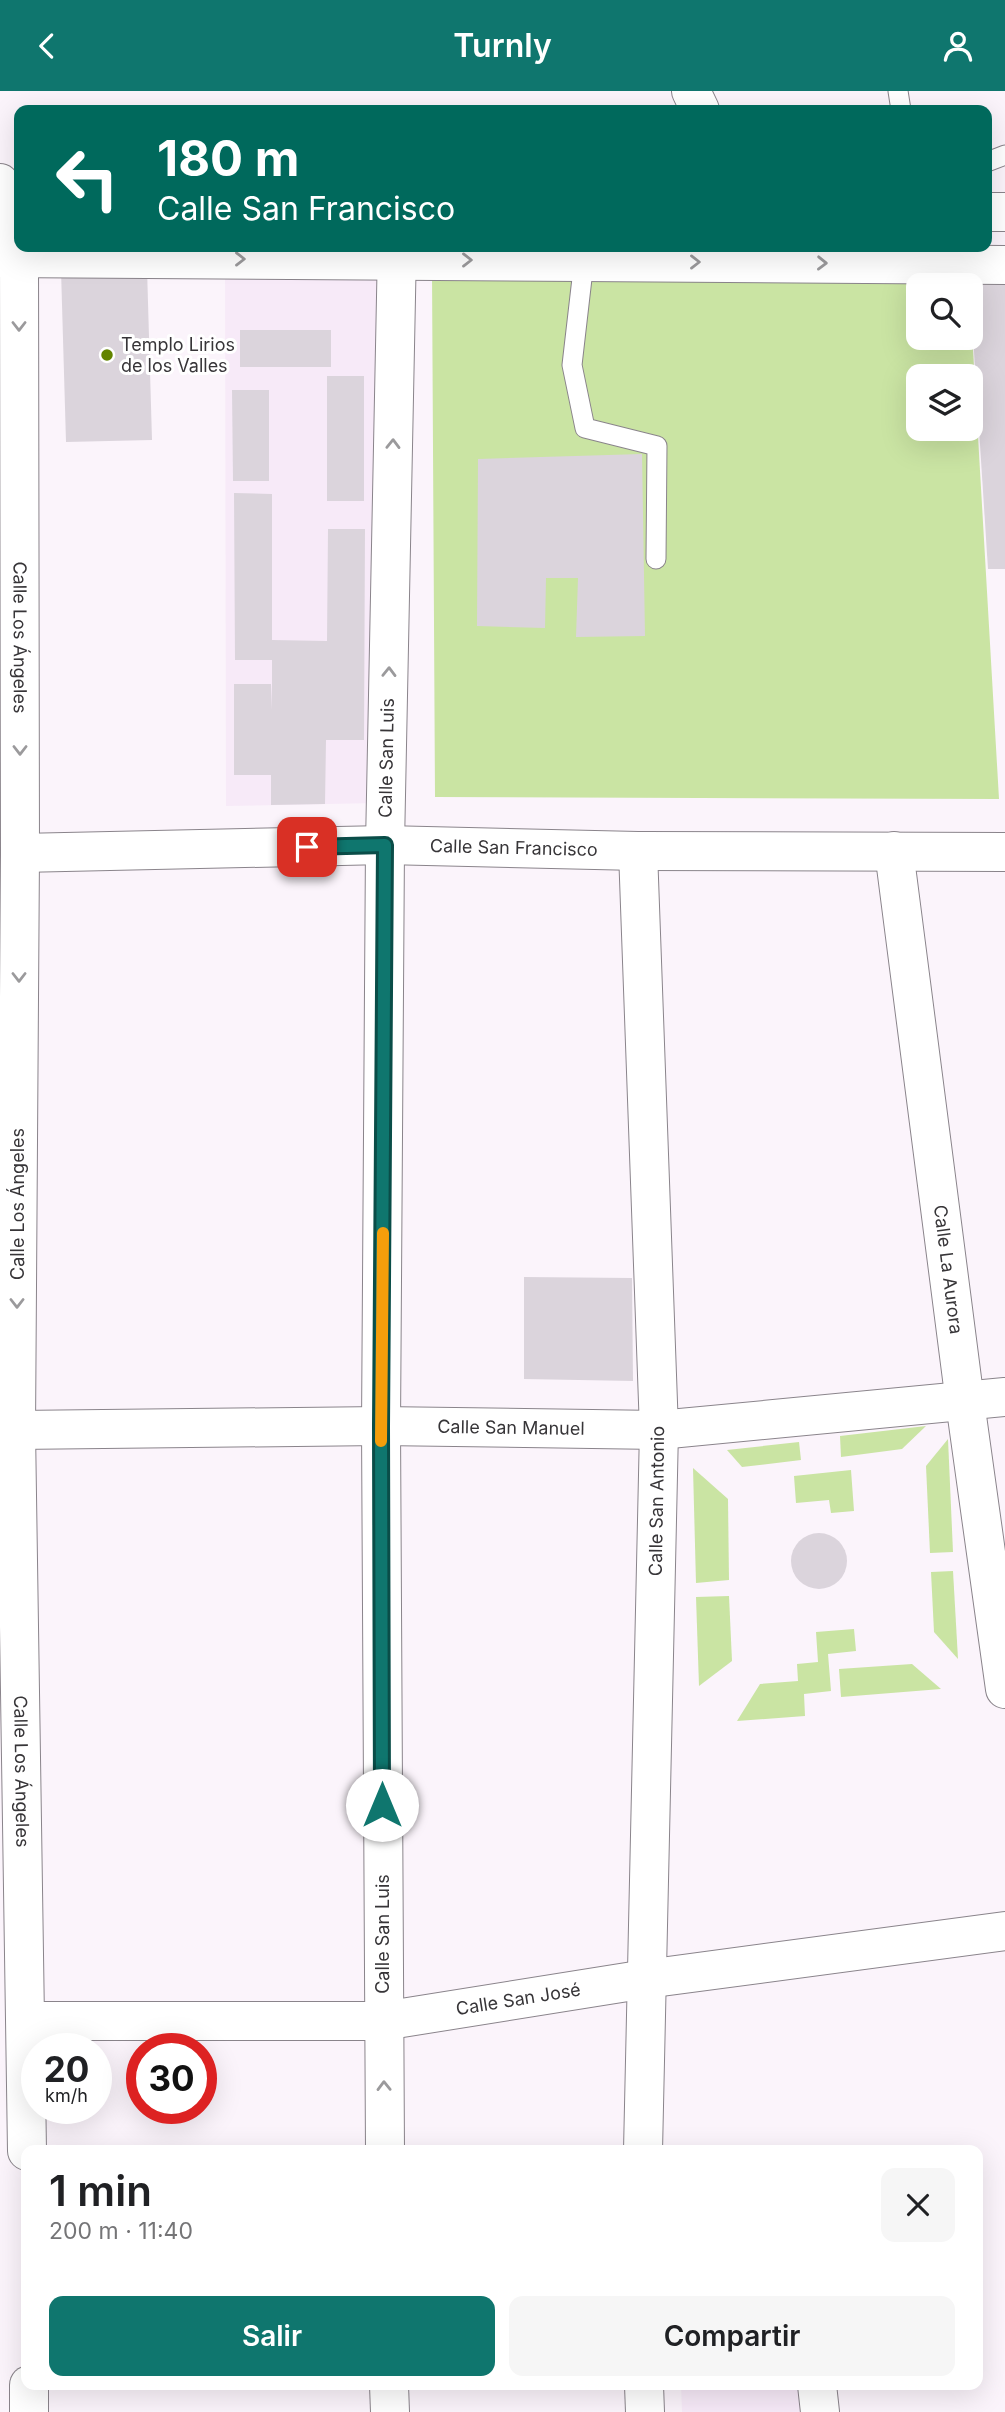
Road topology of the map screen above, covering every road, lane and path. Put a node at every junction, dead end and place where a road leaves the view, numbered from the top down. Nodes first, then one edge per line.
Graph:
1 (8, 204) edge
2 (397, 253) edge
3 (753, 254) edge
4 (10, 258) edge
5 (584, 261) junction
6 (1005, 265) edge
7 (656, 559) dead end
8 (385, 845) junction
9 (638, 851) junction
10 (894, 851) junction
11 (1005, 852) edge
12 (20, 853) junction
13 (1005, 1397) edge
14 (965, 1402) junction
15 (381, 1426) junction
16 (16, 1430) junction
17 (659, 1430) junction
18 (1005, 1689) edge
19 (1005, 1931) edge
20 (646, 1979) junction
21 (26, 2021) junction
22 (383, 2021) junction
23 (27, 2145) edge
24 (385, 2145) edge
25 (643, 2145) edge
26 (21, 2375) edge
27 (0, 2376) edge
28 (29, 2390) edge
29 (389, 2390) edge
30 (645, 2390) edge
31 (818, 2390) edge
32 (29, 2412) edge
33 (390, 2412) edge
34 (645, 2412) edge
35 (820, 2412) edge

1 - 4 street, Calle Los Ángeles
4 -> 2 street
2 -> 5 street
8 -> 2 street, Calle San Luis
5 -> 3 street
3 -> 6 street
4 -> 12 street, Calle Los Ángeles
5 - 7 lane
8 - 9 street, Calle San Francisco
8 - 12 street, Calle San Francisco
8 - 15 street, Calle San Luis
9 - 10 street, Calle San Francisco
9 - 17 street, Calle San Antonio
10 - 11 street, Calle San Francisco
10 - 14 street, Calle La Aurora
12 -> 16 street, Calle Los Ángeles
13 - 14 street, Calle San Manuel
14 - 17 street, Calle San Manuel
14 - 18 street, Calle La Aurora
15 - 16 street, Calle San Manuel
15 - 17 street, Calle San Manuel
15 - 22 street, Calle San Luis
16 - 21 street, Calle Los Ángeles
17 - 20 street, Calle San Antonio
19 - 20 street, Calle San José
20 - 22 street, Calle San José
20 - 25 street, Calle San Antonio
21 - 22 street, Calle San José
21 - 23 street, Calle Los Ángeles
24 -> 22 street, Calle San Luis
26 - 27 street
28 - 32 street
29 - 33 street
30 - 34 street
31 - 35 street

